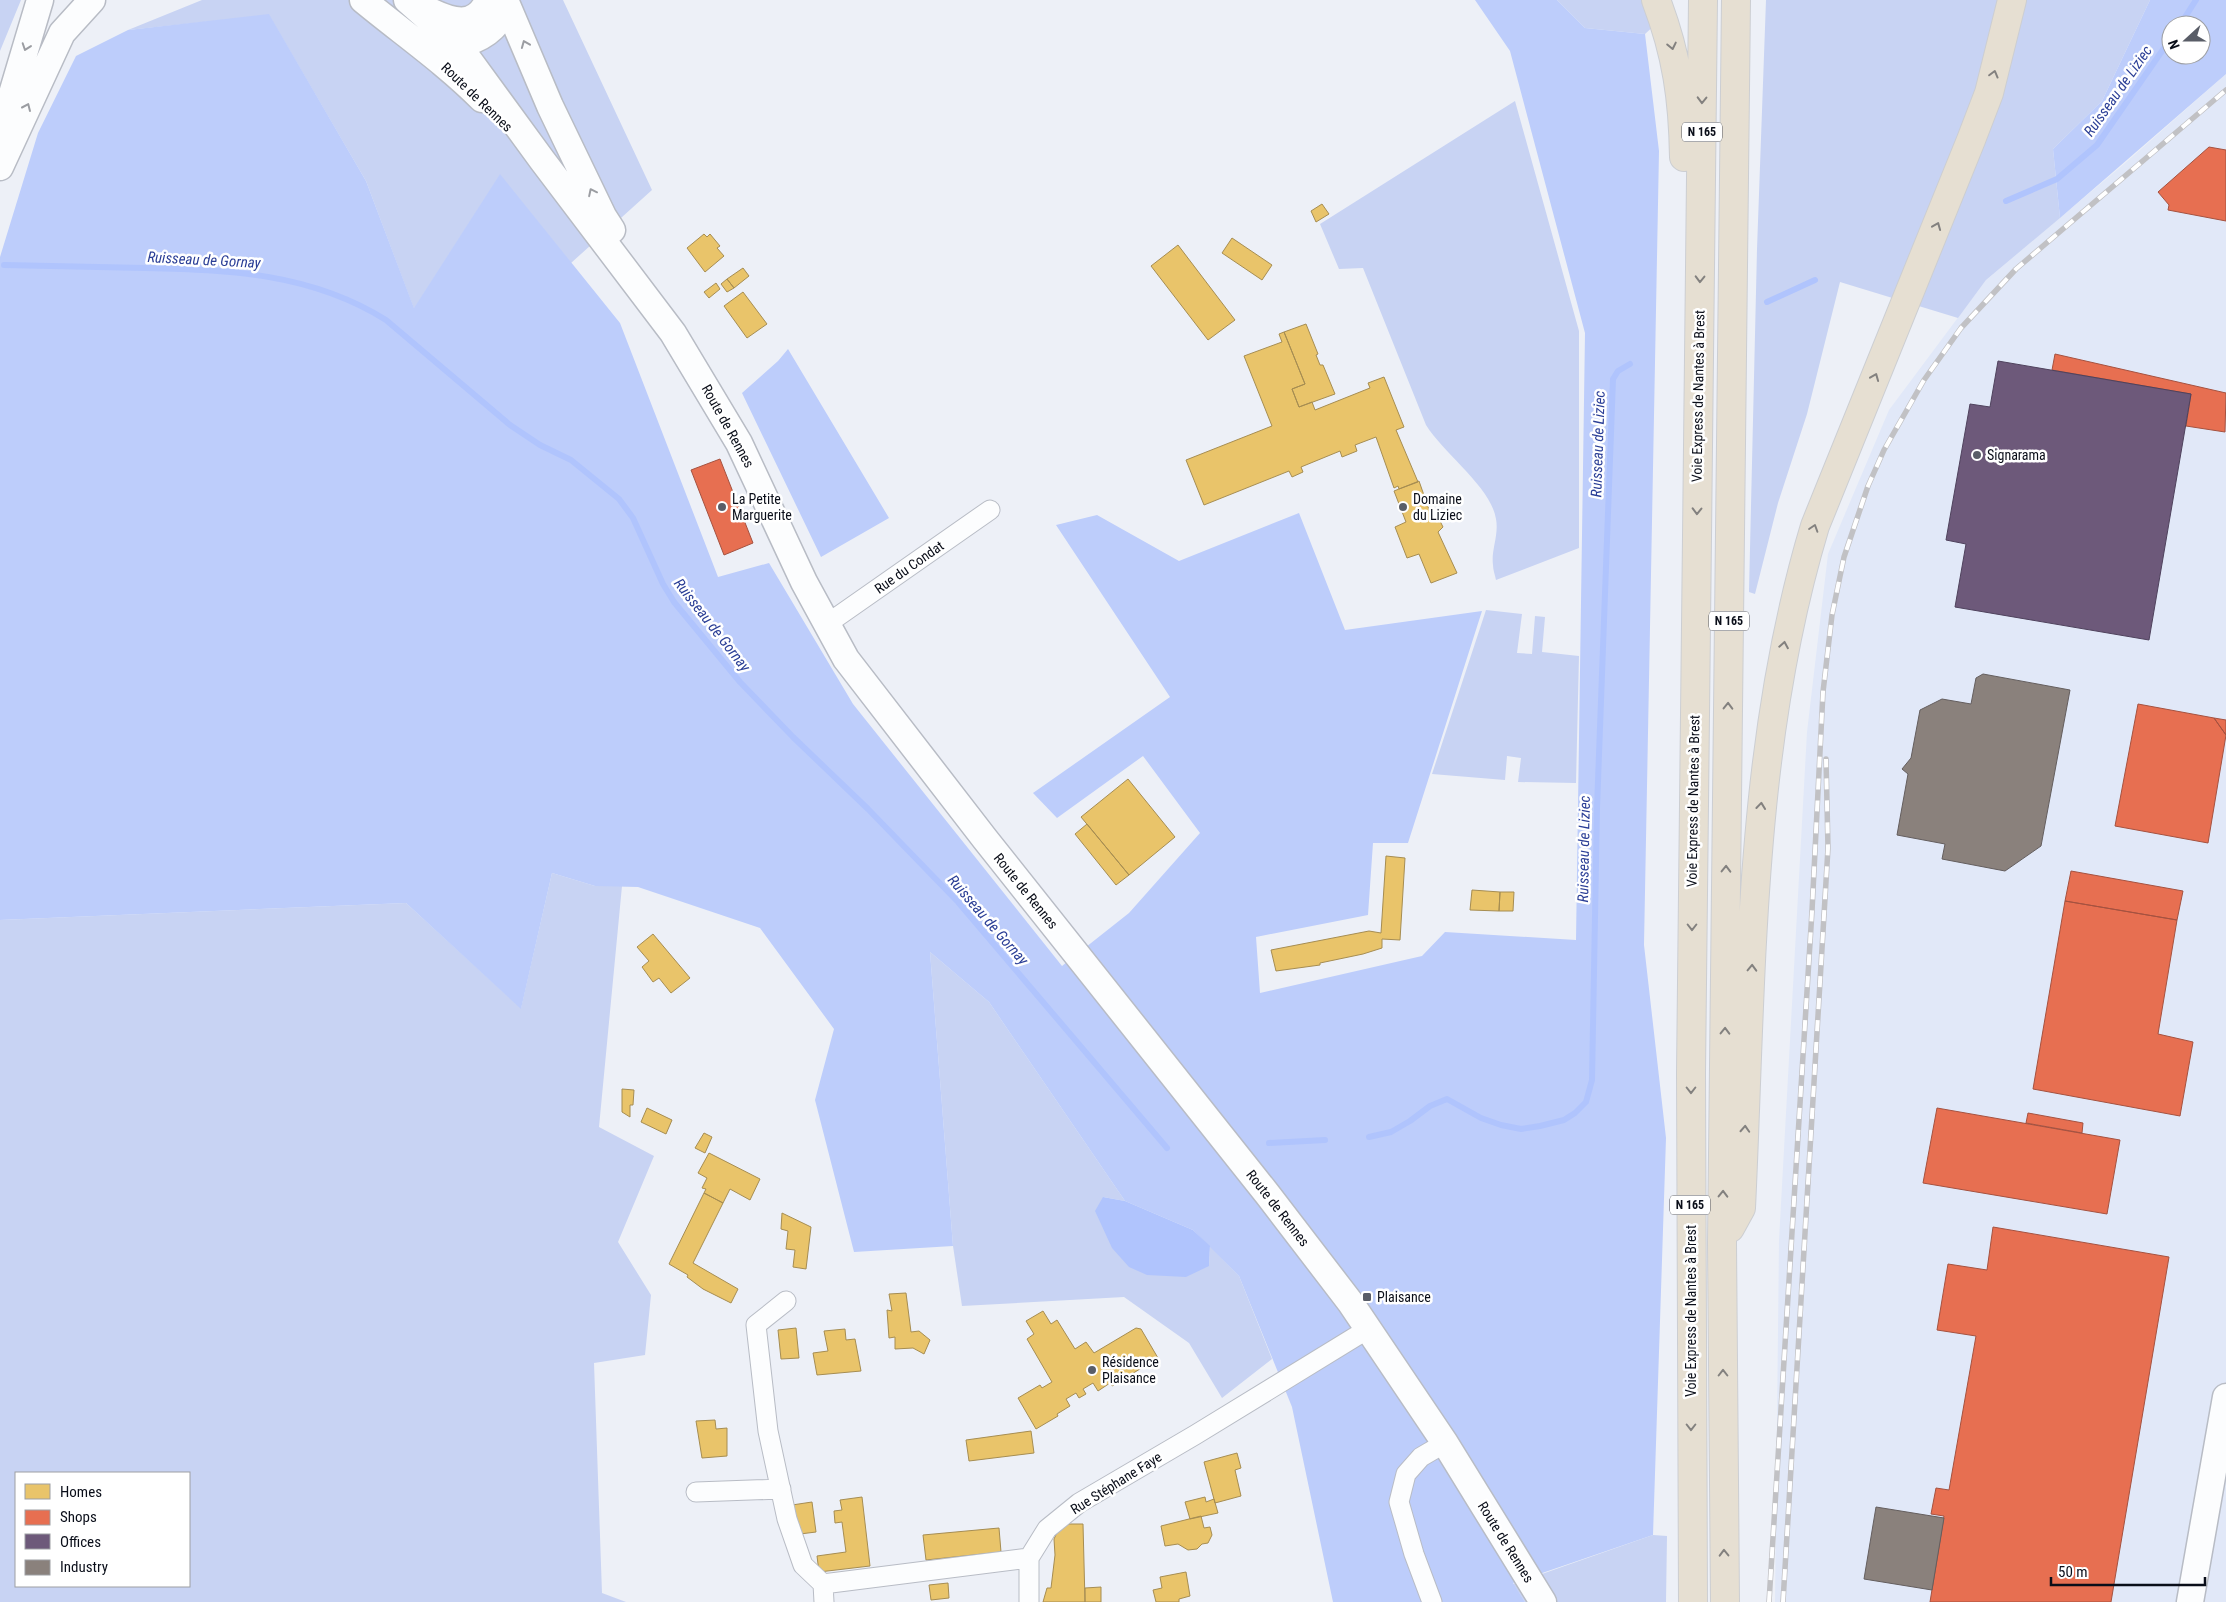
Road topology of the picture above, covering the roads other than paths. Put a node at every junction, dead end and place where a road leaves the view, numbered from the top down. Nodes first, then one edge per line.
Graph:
1 (40, 0) edge
2 (92, 0) edge
3 (363, 0) edge
4 (407, 0) edge
5 (488, 0) edge
6 (505, 0) edge
7 (1656, 0) edge
8 (1703, 0) edge
9 (1736, 0) edge
10 (2012, 0) edge
11 (458, 44) junction
12 (0, 134) edge
13 (542, 160) junction
14 (0, 167) edge
15 (1700, 230) junction
16 (636, 282) junction
17 (990, 510) dead end
18 (827, 624) junction
19 (1722, 1243) junction
20 (786, 1301) dead end
21 (1368, 1329) junction
22 (2226, 1397) edge
23 (1445, 1443) junction
24 (781, 1489) junction
25 (696, 1492) dead end
26 (1029, 1558) junction
27 (823, 1593) edge
28 (1029, 1602) edge
29 (1432, 1602) edge
30 (1543, 1602) edge
31 (1693, 1602) edge
32 (1725, 1602) edge
33 (2190, 1602) edge

1 -> 12 main road
14 -> 2 main road
3 - 11 main road, Route de Rennes
3 - 13 main road, Route de Rennes
4 - 5 main road
4 - 11 main road, Route de Rennes
6 - 11 main road
16 -> 6 main road
7 -> 15 highway
8 -> 15 highway, Voie Express de Nantes à Brest / N 165
19 -> 9 highway, N 165
19 -> 10 highway
11 - 13 main road, Route de Rennes
13 - 16 main road, Route de Rennes
15 -> 31 highway, Voie Express de Nantes à Brest / N 165
16 - 18 main road, Route de Rennes
17 - 18 street, Rue du Condat
18 - 21 main road, Route de Rennes
32 -> 19 highway, N 165
20 - 24 street
21 - 23 main road, Route de Rennes
21 - 26 street, Rue Stéphane Faye
22 - 33 main road
23 - 29 street
23 - 30 main road, Route de Rennes
24 - 25 street
24 - 27 street
26 - 27 street
26 - 28 street

